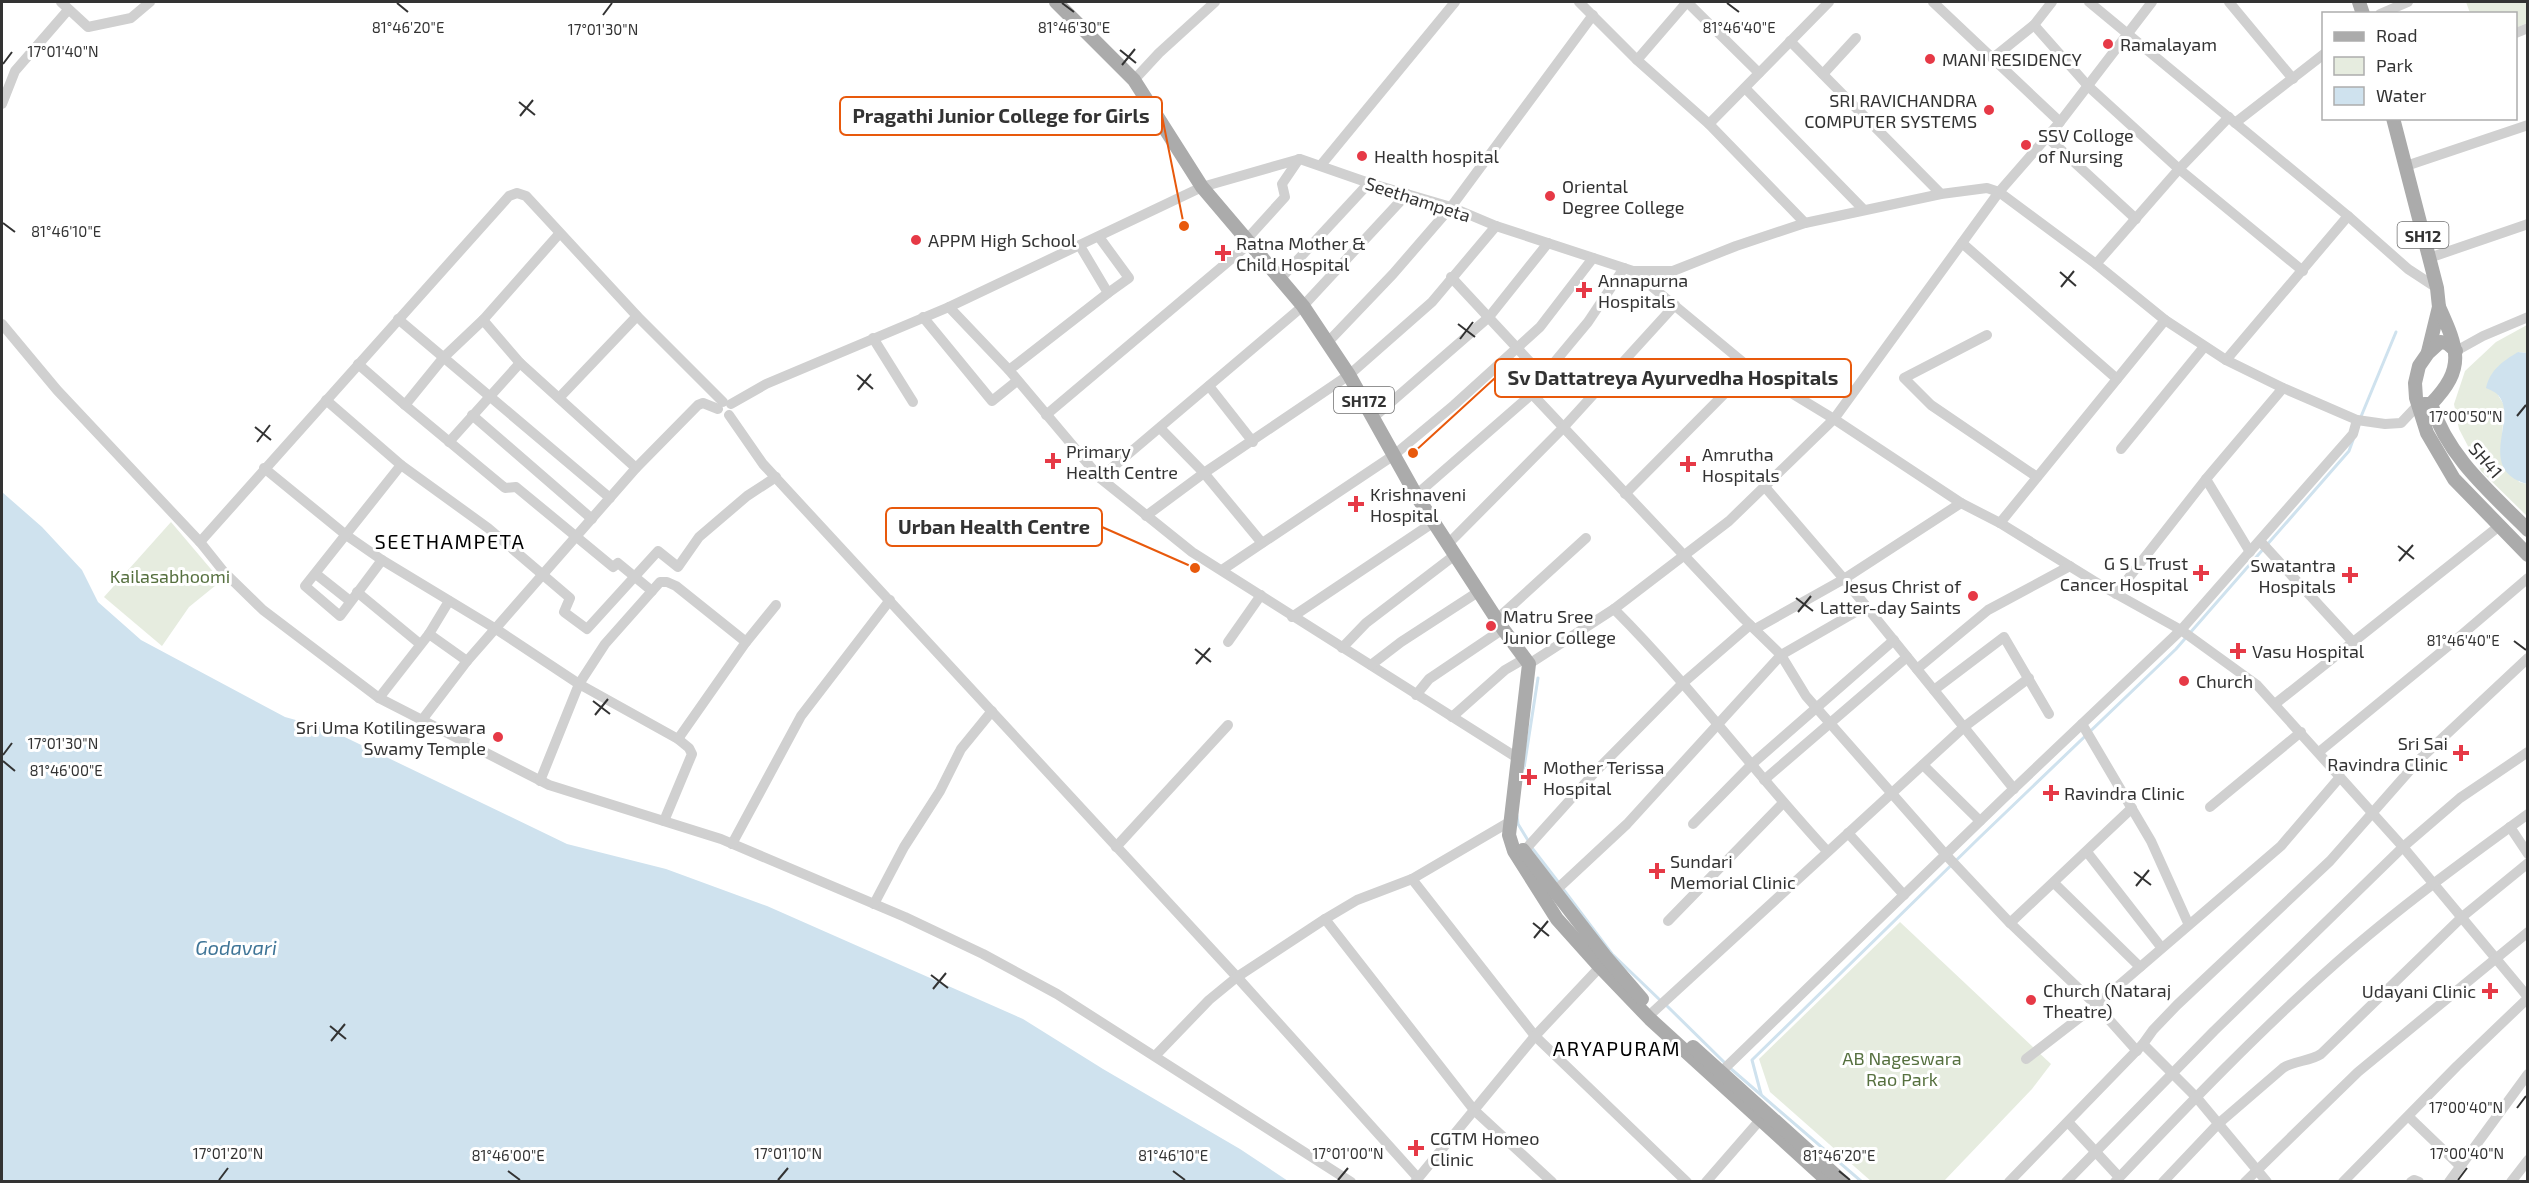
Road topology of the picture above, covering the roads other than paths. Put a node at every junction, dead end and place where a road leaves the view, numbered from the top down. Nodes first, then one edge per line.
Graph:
1 (150, 2) edge
2 (1056, 2) edge
3 (1215, 2) edge
4 (1455, 2) edge
5 (1579, 2) edge
6 (1687, 2) edge
7 (1829, 2) edge
8 (1933, 2) edge
9 (2052, 2) edge
10 (2089, 2) edge
11 (2152, 2) edge
12 (2229, 2) edge
13 (2408, 2) edge
14 (64, 6) edge
15 (2385, 12) edge
16 (1593, 15) junction
17 (2034, 25) junction
18 (2128, 34) junction
19 (1856, 38) dead end
20 (1790, 41) junction
21 (2322, 56) edge
22 (1993, 58) junction
23 (1637, 60) junction
24 (1759, 73) junction
25 (1823, 74) junction
26 (2293, 79) junction
27 (1134, 80) junction
28 (2088, 86) junction
29 (1745, 88) junction
30 (2, 104) edge
31 (2232, 120) junction
32 (2394, 120) edge
33 (2060, 122) junction
34 (1709, 124) junction
35 (2528, 125) edge
36 (2047, 137) junction
37 (1300, 159) junction
38 (1321, 165) junction
39 (2406, 166) junction
40 (2179, 169) junction
41 (1369, 183) junction
42 (1202, 187) junction
43 (1999, 192) junction
44 (1407, 194) junction
45 (1941, 194) junction
46 (1451, 207) junction
47 (1864, 210) junction
48 (2349, 216) junction
49 (2136, 219) junction
50 (1805, 223) junction
51 (2528, 224) edge
52 (1496, 226) junction
53 (559, 234) junction
54 (1099, 237) junction
55 (1247, 242) junction
56 (1548, 243) junction
57 (1962, 243) junction
58 (1080, 246) junction
59 (1593, 258) junction
60 (2429, 258) junction
61 (2096, 264) junction
62 (1629, 269) junction
63 (2303, 271) junction
64 (1451, 277) junction
65 (1280, 279) junction
66 (2437, 288) junction
67 (1108, 293) junction
68 (1675, 305) junction
69 (1303, 306) junction
70 (950, 307) junction
71 (2439, 307) junction
72 (637, 316) junction
73 (923, 317) junction
74 (1489, 317) junction
75 (2528, 317) edge
76 (398, 319) junction
77 (483, 320) junction
78 (2165, 320) junction
79 (2, 324) edge
80 (1987, 335) dead end
81 (873, 338) junction
82 (1328, 342) junction
83 (2204, 347) junction
84 (1517, 348) junction
85 (2456, 351) junction
86 (2428, 353) junction
87 (444, 357) junction
88 (2226, 360) junction
89 (520, 363) junction
90 (358, 364) junction
91 (1750, 368) junction
92 (1009, 370) junction
93 (1349, 375) junction
94 (1544, 376) junction
95 (2117, 378) junction
96 (1017, 381) junction
97 (1209, 386) junction
98 (2283, 388) junction
99 (1532, 394) junction
100 (490, 395) junction
101 (559, 398) junction
102 (326, 400) junction
103 (913, 402) dead end
104 (2425, 404) junction
105 (405, 405) junction
106 (724, 405) junction
107 (472, 415) junction
108 (1047, 415) junction
109 (1374, 417) junction
110 (1834, 419) junction
111 (2360, 420) junction
112 (1160, 428) junction
113 (1562, 429) junction
114 (449, 442) junction
115 (1253, 442) junction
116 (2121, 449) dead end
117 (1394, 455) junction
118 (401, 465) junction
119 (264, 468) junction
120 (636, 468) junction
121 (1204, 473) junction
122 (776, 477) junction
123 (2037, 477) junction
124 (1100, 478) junction
125 (2206, 479) junction
126 (1765, 486) junction
127 (1625, 494) junction
128 (1416, 495) junction
129 (610, 498) junction
130 (1961, 503) junction
131 (1146, 516) junction
132 (592, 519) junction
133 (1434, 522) junction
134 (2000, 523) junction
135 (2498, 527) junction
136 (2528, 530) edge
137 (346, 534) junction
138 (577, 536) junction
139 (1586, 538) dead end
140 (2259, 541) junction
141 (200, 542) junction
142 (1262, 543) junction
143 (1452, 550) junction
144 (2250, 552) junction
145 (2528, 555) edge
146 (1685, 556) junction
147 (382, 560) junction
148 (2070, 566) junction
149 (678, 567) junction
150 (1222, 570) junction
151 (316, 574) junction
152 (543, 575) junction
153 (634, 577) junction
154 (2528, 578) edge
155 (1844, 579) junction
156 (660, 582) junction
157 (652, 591) junction
158 (1478, 592) junction
159 (2116, 594) junction
160 (1261, 595) junction
161 (354, 597) junction
162 (890, 600) junction
163 (449, 602) junction
164 (776, 605) dead end
165 (1866, 606) junction
166 (1614, 609) junction
167 (1292, 617) junction
168 (1499, 624) junction
169 (1753, 627) junction
170 (496, 629) junction
171 (2181, 630) junction
172 (429, 634) junction
173 (1894, 640) junction
174 (2352, 641) junction
175 (746, 642) junction
176 (1228, 642) dead end
177 (420, 644) junction
178 (1342, 648) junction
179 (1781, 655) junction
180 (1907, 657) junction
181 (2528, 658) edge
182 (468, 661) junction
183 (1526, 661) junction
184 (1371, 665) junction
185 (1917, 669) junction
186 (2029, 678) junction
187 (1683, 683) junction
188 (579, 684) junction
189 (1934, 690) junction
190 (1416, 695) junction
191 (379, 698) junction
192 (2276, 704) junction
193 (1816, 707) junction
194 (992, 711) junction
195 (2049, 714) dead end
196 (1452, 717) junction
197 (422, 720) junction
198 (1829, 722) junction
199 (1717, 724) junction
200 (2082, 724) junction
201 (1228, 725) dead end
202 (1964, 727) junction
203 (2301, 732) junction
204 (678, 739) junction
205 (2319, 752) junction
206 (2528, 752) edge
207 (1519, 759) junction
208 (1751, 765) junction
209 (1923, 765) junction
210 (2340, 777) junction
211 (1764, 780) junction
212 (540, 781) junction
213 (2014, 789) junction
214 (1892, 793) junction
215 (1783, 803) junction
216 (2210, 807) dead end
217 (2132, 808) junction
218 (2372, 812) junction
219 (2528, 814) edge
220 (664, 821) junction
221 (1510, 821) junction
222 (1980, 821) junction
223 (1693, 825) dead end
224 (2510, 827) junction
225 (1848, 833) junction
226 (1509, 835) junction
227 (732, 844) junction
228 (1116, 847) junction
229 (2403, 847) junction
230 (1524, 851) junction
231 (1827, 851) junction
232 (2087, 852) junction
233 (2528, 854) edge
234 (1946, 855) junction
235 (2528, 863) edge
236 (1412, 879) junction
237 (2054, 883) junction
238 (2434, 884) junction
239 (1554, 892) junction
240 (1904, 895) junction
241 (874, 904) junction
242 (2462, 917) junction
243 (1325, 919) junction
244 (1668, 921) dead end
245 (2010, 923) junction
246 (2188, 924) junction
247 (2528, 933) edge
248 (2162, 947) junction
249 (2495, 957) junction
250 (1600, 967) junction
251 (2140, 967) junction
252 (1237, 977) junction
253 (2528, 998) edge
254 (2096, 1005) junction
255 (1653, 1012) junction
256 (1535, 1036) junction
257 (2140, 1048) junction
258 (1155, 1056) junction
259 (2026, 1059) dead end
260 (1722, 1071) junction
261 (2171, 1073) junction
262 (2528, 1074) edge
263 (2197, 1098) junction
264 (1474, 1110) junction
265 (2409, 1117) junction
266 (1760, 1120) junction
267 (2068, 1122) junction
268 (2218, 1124) junction
269 (2097, 1151) junction
270 (2528, 1160) edge
271 (2459, 1165) junction
272 (2257, 1169) junction
273 (2117, 1179) edge
274 (1416, 1180) edge
275 (1351, 1182) edge
276 (1552, 1182) edge
277 (1687, 1182) edge
278 (1706, 1182) edge
279 (1828, 1182) edge
280 (1843, 1182) edge
281 (2009, 1182) edge
282 (2066, 1182) edge
283 (2163, 1182) edge
284 (2245, 1182) edge
285 (2267, 1182) edge
286 (2343, 1182) edge
287 (2411, 1182) edge
288 (2420, 1182) edge
289 (2449, 1182) edge
290 (2511, 1182) edge

1 - 14 street
2 - 27 main road, SH172
3 - 27 street
4 - 38 street
5 - 16 street
6 - 23 street
6 - 24 street
7 - 20 street
8 - 22 street
9 - 17 street
10 - 18 street
11 - 18 street
12 - 26 street
13 - 15 street
14 - 30 street
16 - 23 street
16 - 46 street
17 - 22 street
17 - 28 street
18 - 28 street
18 - 31 street
19 - 25 street
20 - 24 street
20 - 25 street
21 - 26 street
22 - 33 street
23 - 34 street
24 - 29 street
25 - 45 street
26 - 31 street
27 - 42 main road, SH172
28 - 33 street
28 - 40 street
29 - 34 street
29 - 47 street
31 - 40 street
31 - 48 street
32 - 39 main road, SH12
33 - 36 street
34 - 50 street
35 - 39 street
36 - 43 street
36 - 49 street
37 - 38 street, Seethampeta
37 - 42 street
37 - 55 street
38 - 41 street, Seethampeta
39 - 60 main road, SH12
40 - 49 street
40 - 63 street
41 - 44 street, Seethampeta
41 - 65 street
42 - 54 street
42 - 55 main road, SH172
43 - 45 street
43 - 57 street
43 - 61 street
44 - 46 street, Seethampeta
44 - 69 street
45 - 47 street
46 - 52 street, Seethampeta
46 - 82 street
47 - 50 street
48 - 63 street
48 - 66 street
49 - 61 street
50 - 62 street
51 - 60 street
52 - 56 street, Seethampeta
52 - 64 street
53 - 72 street
53 - 76 street
53 - 77 street
54 - 58 street
54 - 67 street
55 - 65 main road, SH172
55 - 108 street
56 - 59 street, Seethampeta
56 - 74 street
57 - 95 street
57 - 110 street
58 - 67 street
58 - 70 street
59 - 62 street, Seethampeta
59 - 84 street
60 - 66 main road, SH12
61 - 78 street
62 - 68 street
62 - 94 street
63 - 88 street
64 - 74 street
64 - 93 street
65 - 69 main road, SH172
66 - 71 main road, SH12
67 - 92 street
68 - 91 street
68 - 113 street
69 - 82 main road, SH172
69 - 97 street
70 - 73 street
70 - 92 street
71 - 85 main road, SH12
71 - 86 main road, SH12
72 - 101 street
72 - 106 street
73 - 81 street
73 - 96 street
74 - 84 street
74 - 109 street
75 - 85 street
76 - 87 street
76 - 90 street
77 - 87 street
77 - 89 street
78 - 83 street
78 - 95 street
79 - 141 street
80 - 123 street
81 - 103 street
81 - 106 street
82 - 93 main road, SH172
83 - 88 street
83 - 116 street
84 - 94 street
84 - 117 street
85 - 86 main road
85 - 104 main road
86 - 104 main road, SH12
87 - 100 street
87 - 105 street
88 - 98 street
89 - 100 street
89 - 101 street
90 - 102 street
90 - 105 street
91 - 110 street
91 - 127 street
92 - 96 street
93 - 109 main road, SH172
93 - 115 street
94 - 99 street
95 - 123 street
96 - 108 street
97 - 112 street
97 - 115 street
98 - 111 street
98 - 125 street
99 - 113 street
99 - 128 street
100 - 107 street
100 - 129 street
101 - 120 street
102 - 118 street
102 - 119 street
104 - 111 street
104 - 135 main road
104 - 136 main road, SH41 / SH12
105 - 114 street
106 - 120 street
106 - 122 street
107 - 114 street
107 - 132 street
108 - 124 street
109 - 117 main road, SH172
110 - 126 street
110 - 130 street
111 - 140 street
112 - 121 street
112 - 124 street
113 - 127 street
113 - 143 street
114 - 138 street
115 - 121 street
117 - 128 main road, SH172
117 - 142 street
118 - 137 street
118 - 152 street
119 - 137 street
119 - 141 street
120 - 129 street
121 - 131 street
121 - 142 street
122 - 149 street
122 - 162 street
123 - 134 street
124 - 131 street
125 - 144 street
125 - 159 street
126 - 146 street
126 - 155 street
127 - 146 street
128 - 133 main road, SH172
129 - 132 street
130 - 134 street
130 - 155 street
131 - 150 street
132 - 138 street
133 - 143 main road, SH172
133 - 167 street
134 - 148 street
135 - 145 main road
135 - 174 street
137 - 147 street
137 - 151 street
138 - 152 street
138 - 153 street
139 - 168 street
140 - 144 street
140 - 174 street
141 - 191 street
142 - 150 street
143 - 158 main road, SH172
143 - 178 street
144 - 171 street
146 - 166 street
146 - 169 street
147 - 161 street
147 - 163 street
148 - 159 street
148 - 185 street
149 - 153 street
149 - 156 street
150 - 160 street
151 - 161 street
151 - 161 street
152 - 153 street
152 - 170 street
153 - 157 street
154 - 205 street
155 - 165 street
155 - 169 street
156 - 157 street
156 - 175 street
157 - 188 street
158 - 168 main road, SH172
158 - 184 street
159 - 171 street
160 - 167 street
160 - 176 street
161 - 177 street
162 - 194 street
162 - 227 street
163 - 170 street
163 - 172 street
164 - 175 street
165 - 173 street
165 - 179 street
166 - 183 street
166 - 187 street
167 - 178 street
168 - 183 main road, SH172
168 - 190 street
169 - 179 street
169 - 187 street
170 - 182 street
170 - 188 street
171 - 192 street
171 - 200 street
172 - 177 street
172 - 182 street
173 - 180 street
173 - 193 street
174 - 192 street
175 - 204 street
177 - 191 street
178 - 184 street
179 - 193 street
179 - 199 street
180 - 185 street
180 - 198 street
181 - 218 street
182 - 197 street
183 - 196 street
183 - 207 main road
184 - 190 street
185 - 189 street
186 - 189 street
186 - 195 street
186 - 202 street
187 - 199 street
187 - 230 street
188 - 204 street
188 - 212 street
189 - 202 street
190 - 196 street
191 - 197 street
192 - 203 street
193 - 198 street
193 - 208 street
194 - 228 street
194 - 241 street
196 - 207 street
197 - 212 street
198 - 211 street
198 - 214 street
199 - 208 street
199 - 239 street
200 - 213 street
200 - 217 street
201 - 228 street
202 - 209 street
202 - 213 street
203 - 205 street
203 - 216 street
204 - 220 street
205 - 210 street
206 - 229 street
207 - 221 main road
208 - 211 street
208 - 223 street
209 - 214 street
209 - 222 street
210 - 218 street
210 - 246 street
211 - 215 street
212 - 220 street
213 - 222 street
214 - 225 street
214 - 234 street
215 - 231 street
215 - 244 street
217 - 232 street
217 - 246 street
218 - 229 street
218 - 257 street
219 - 224 street
220 - 227 street
221 - 226 main road
221 - 236 street
222 - 234 street
224 - 233 street
224 - 238 street
225 - 231 street
225 - 240 street
226 - 230 main road
226 - 250 main road
227 - 241 street
228 - 252 street
229 - 238 street
229 - 261 street
230 - 239 main road
231 - 255 street
232 - 237 street
232 - 248 street
234 - 240 street
234 - 245 street
235 - 242 street
236 - 243 street
236 - 256 street
237 - 245 street
237 - 251 street
238 - 242 street
238 - 263 street
239 - 255 main road
240 - 260 street
241 - 258 street
242 - 249 street
242 - 268 street
243 - 252 street
243 - 264 street
245 - 254 street
246 - 248 street
247 - 249 street
248 - 251 street
249 - 253 street
249 - 272 street
250 - 256 street
250 - 266 main road
251 - 254 street
252 - 258 street
252 - 274 street
253 - 265 street
254 - 257 street
254 - 259 street
255 - 260 main road
256 - 264 street
256 - 277 street
257 - 261 street
257 - 267 street
258 - 275 street
260 - 280 main road
261 - 263 street
261 - 269 street
262 - 271 street
263 - 268 street
263 - 273 street
264 - 274 street
264 - 276 street
265 - 271 street
265 - 286 street
266 - 278 street
266 - 279 main road
267 - 269 street
267 - 281 street
268 - 272 street
268 - 283 street
269 - 273 street
269 - 282 street
270 - 290 street
271 - 289 street
272 - 284 street
272 - 285 street
287 - 288 street

